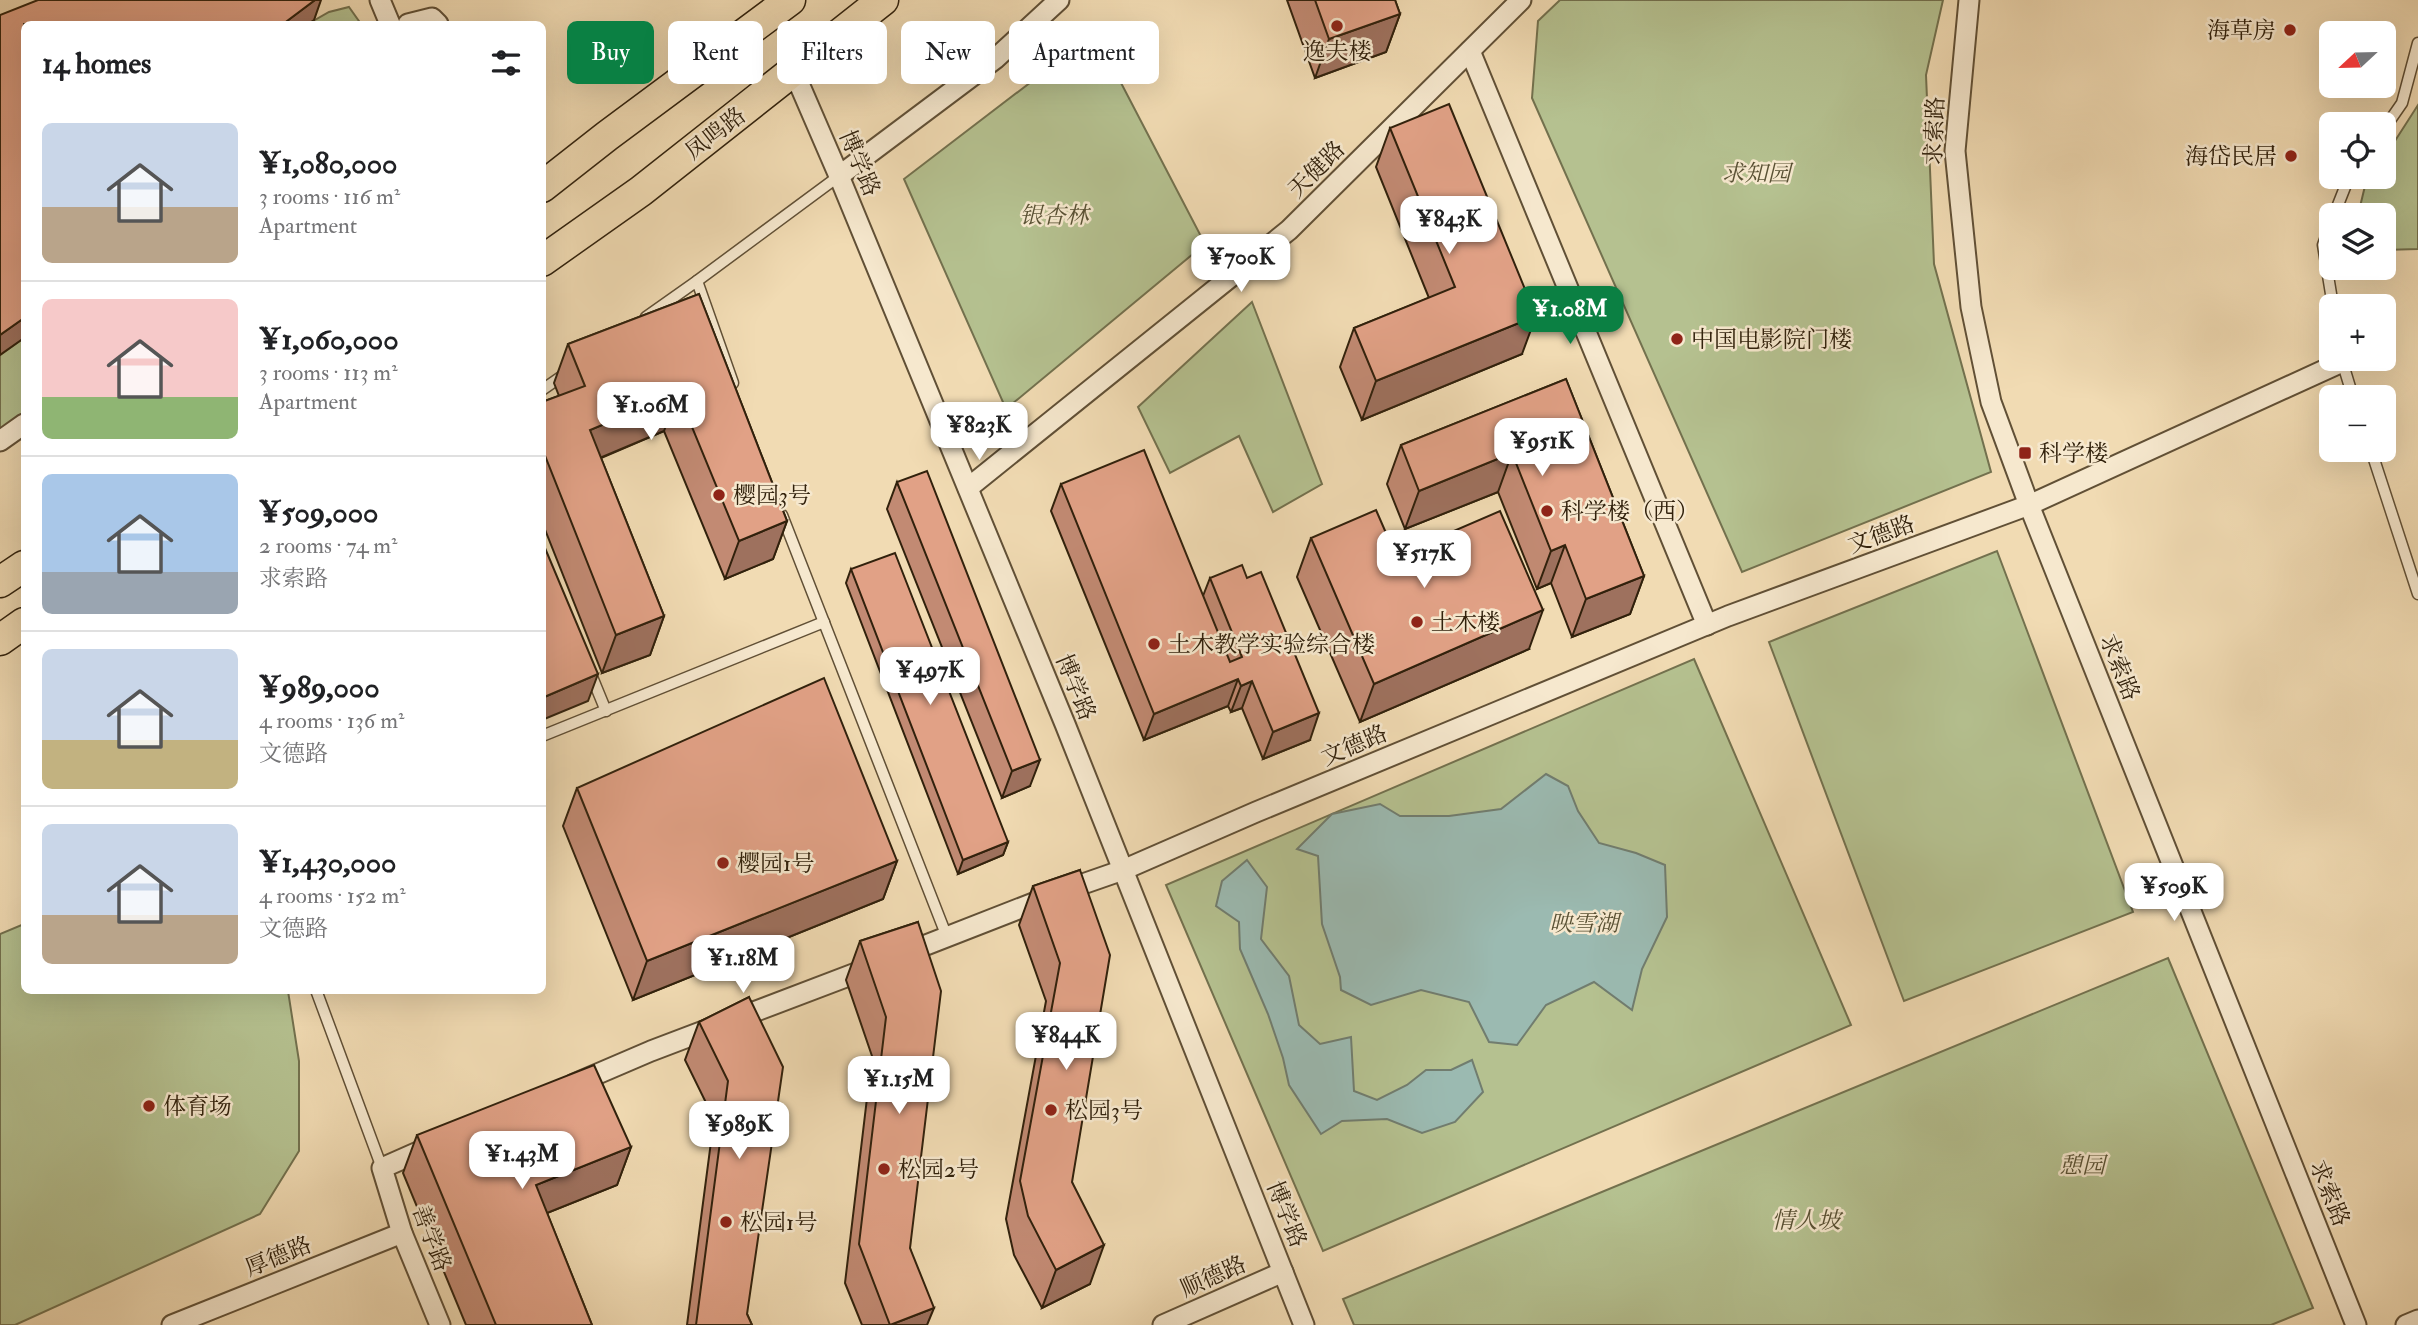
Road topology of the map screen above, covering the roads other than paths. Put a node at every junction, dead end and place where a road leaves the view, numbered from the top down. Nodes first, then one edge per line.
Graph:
1 (380, 0) edge
2 (790, 0) edge
3 (883, 0) edge
4 (1059, 0) edge
5 (1521, 0) edge
6 (1969, 0) edge
7 (389, 21) edge
8 (415, 21) edge
9 (435, 21) edge
10 (857, 21) edge
11 (2418, 43) edge
12 (1470, 51) junction
13 (779, 84) edge
14 (799, 84) edge
15 (2396, 112) edge
16 (839, 176) junction
17 (546, 178) edge
18 (546, 258) edge
19 (697, 281) junction
20 (642, 320) edge
21 (576, 367) edge
22 (2319, 371) edge
23 (546, 387) edge
24 (739, 399) edge
25 (21, 426) edge
26 (0, 442) edge
27 (2375, 462) edge
28 (968, 488) junction
29 (778, 503) edge
30 (2029, 505) junction
31 (21, 568) edge
32 (0, 582) edge
33 (2418, 594) edge
34 (824, 622) junction
35 (21, 625) edge
36 (1707, 625) junction
37 (0, 640) edge
38 (584, 656) edge
39 (606, 710) junction
40 (546, 734) edge
41 (1123, 870) junction
42 (947, 937) junction
43 (317, 994) edge
44 (561, 1090) edge
45 (446, 1140) edge
46 (382, 1168) junction
47 (402, 1234) junction
48 (1283, 1272) junction
49 (2418, 1320) edge
50 (173, 1325) edge
51 (439, 1325) edge
52 (1163, 1325) edge
53 (1304, 1325) edge
54 (2356, 1325) edge
55 (2406, 1325) edge

1 - 7 street
2 - 17 main road
3 - 10 main road, 凤鸣路
4 - 16 street
5 - 12 street, 天健路
6 - 30 street, 求索路
8 - 9 street
11 - 15 lane
12 - 28 street, 天健路
12 - 36 street
13 - 18 main road, 凤鸣路
14 - 16 street, 博学路
16 - 19 lane
16 - 28 street, 博学路
19 - 20 lane
19 - 24 lane
21 - 23 lane
22 - 30 street, 文德路
25 - 26 street
27 - 33 lane
28 - 41 street, 博学路
29 - 34 lane
30 - 36 street, 文德路
30 - 54 street, 求索路
31 - 32 main road
34 - 39 lane
34 - 42 lane
35 - 37 main road
36 - 41 street, 文德路
38 - 39 lane
39 - 40 lane
41 - 42 street, 文德路
41 - 48 street, 博学路
42 - 44 street, 文德路
43 - 46 lane
45 - 46 street
46 - 47 street, 善学路
47 - 50 street, 厚德路
47 - 51 street, 善学路
48 - 52 street, 顺德路
48 - 53 street, 博学路
49 - 55 street

